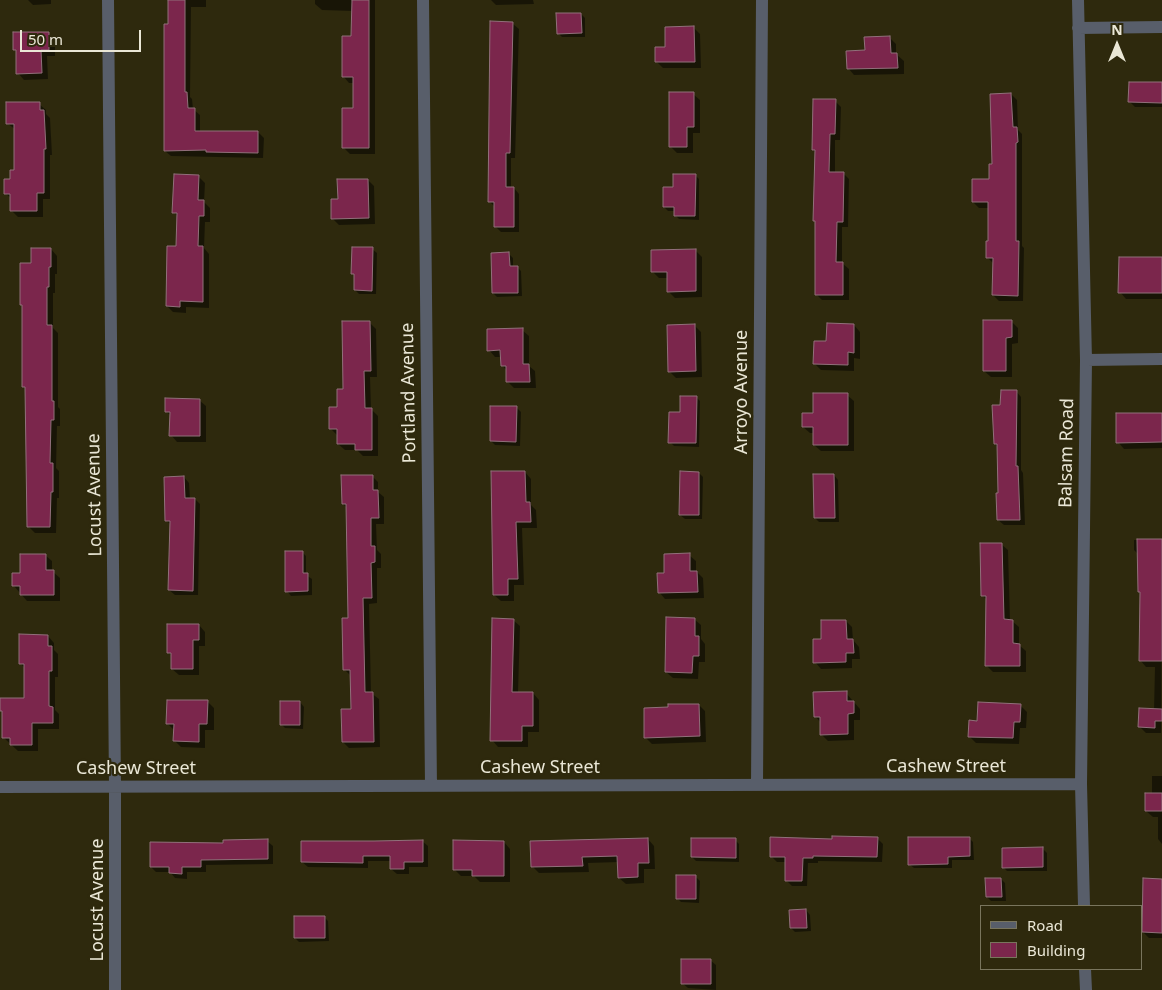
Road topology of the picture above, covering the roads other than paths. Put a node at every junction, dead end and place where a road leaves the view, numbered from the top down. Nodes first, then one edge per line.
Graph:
1 (108, 0) edge
2 (423, 0) edge
3 (762, 0) edge
4 (1078, 0) edge
5 (1162, 27) edge
6 (1078, 28) junction
7 (1162, 359) edge
8 (1086, 360) junction
9 (1081, 784) junction
10 (757, 785) junction
11 (431, 786) junction
12 (0, 787) edge
13 (115, 787) junction
14 (1084, 905) edge
15 (1085, 970) edge
16 (115, 990) edge
17 (1086, 990) edge

1 - 13 street, Locust Avenue
2 - 11 street, Portland Avenue
3 - 10 street, Arroyo Avenue
4 - 6 street, Balsam Road
5 - 6 street
6 - 8 street, Balsam Road
7 - 8 street
8 - 9 street, Balsam Road
9 - 10 street, Cashew Street
9 - 14 street, Balsam Road
10 - 11 street, Cashew Street
11 - 13 street, Cashew Street
12 - 13 street, Cashew Street
13 - 16 street, Locust Avenue
15 - 17 street

